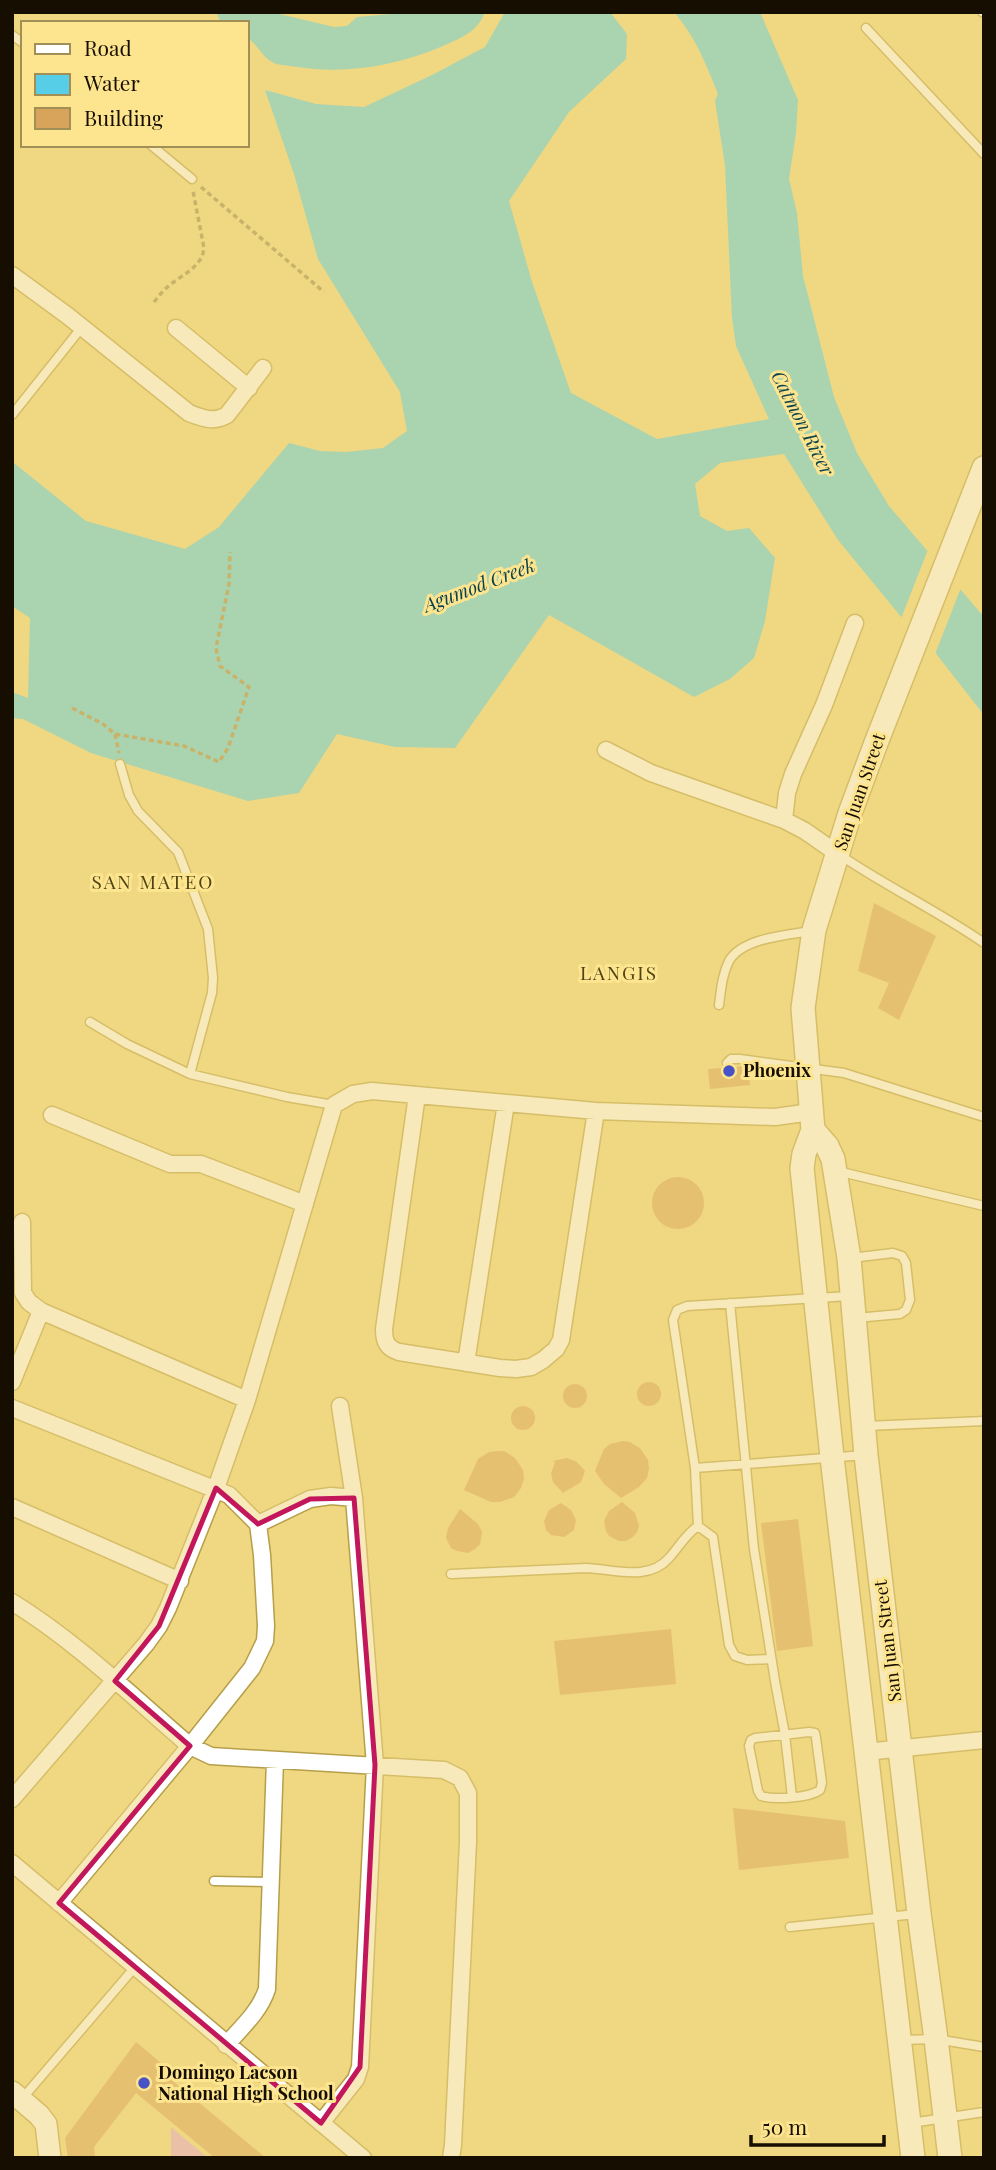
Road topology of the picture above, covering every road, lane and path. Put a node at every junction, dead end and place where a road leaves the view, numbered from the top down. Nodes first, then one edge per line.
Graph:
1 (866, 28) dead end
2 (153, 147) edge
3 (984, 155) edge
4 (192, 179) junction
5 (12, 275) edge
6 (324, 292) dead end
7 (154, 302) dead end
8 (82, 327) junction
9 (176, 328) dead end
10 (263, 368) dead end
11 (249, 388) junction
12 (12, 415) edge
13 (980, 477) edge
14 (230, 552) dead end
15 (855, 623) dead end
16 (72, 708) dead end
17 (115, 734) junction
18 (118, 748) dead end
19 (606, 750) dead end
20 (120, 764) dead end
21 (784, 820) junction
22 (838, 854) junction
23 (814, 930) junction
24 (984, 943) edge
25 (719, 1005) dead end
26 (90, 1022) dead end
27 (727, 1063) dead end
28 (807, 1067) junction
29 (190, 1074) junction
30 (417, 1095) junction
31 (506, 1103) junction
32 (334, 1105) junction
33 (596, 1111) junction
34 (52, 1115) dead end
35 (984, 1117) edge
36 (812, 1121) junction
37 (836, 1171) junction
38 (305, 1204) junction
39 (984, 1206) edge
40 (19, 1231) edge
41 (849, 1258) junction
42 (815, 1299) junction
43 (730, 1303) junction
44 (853, 1307) junction
45 (41, 1311) junction
46 (466, 1363) junction
47 (12, 1382) edge
48 (247, 1400) junction
49 (340, 1406) dead end
50 (12, 1408) edge
51 (984, 1421) edge
52 (863, 1426) junction
53 (866, 1455) junction
54 (832, 1457) junction
55 (745, 1464) junction
56 (695, 1468) junction
57 (216, 1488) junction
58 (354, 1498) junction
59 (12, 1507) edge
60 (258, 1524) junction
61 (698, 1526) junction
62 (451, 1574) dead end
63 (180, 1581) junction
64 (12, 1602) edge
65 (771, 1659) junction
66 (115, 1681) junction
67 (785, 1734) junction
68 (984, 1740) edge
69 (190, 1746) junction
70 (901, 1749) junction
71 (865, 1752) junction
72 (275, 1759) junction
73 (375, 1765) junction
74 (792, 1797) junction
75 (12, 1799) edge
76 (12, 1863) edge
77 (214, 1881) dead end
78 (272, 1882) junction
79 (59, 1903) junction
80 (919, 1913) junction
81 (885, 1916) junction
82 (790, 1927) dead end
83 (135, 1967) junction
84 (936, 2039) junction
85 (900, 2040) junction
86 (226, 2045) junction
87 (984, 2047) edge
88 (20, 2093) edge
89 (984, 2112) edge
90 (946, 2118) junction
91 (321, 2123) junction
92 (910, 2123) junction
93 (50, 2158) edge
94 (363, 2158) edge
95 (451, 2158) edge
96 (913, 2158) edge
97 (950, 2158) edge

1 - 3 lane
2 - 4 lane
4 - 6 path
4 - 7 path
5 - 8 street
8 - 11 street
8 - 12 lane
9 - 11 street
10 - 11 street
13 - 22 main road, San Juan Street
14 - 17 path
15 - 21 street
16 - 17 path
17 - 18 path
19 - 21 street
20 - 29 lane
21 - 22 street
22 - 23 main road, San Juan Street
22 - 24 lane
23 - 25 lane
23 - 28 main road, San Juan Street
26 - 29 lane
27 - 28 lane
28 - 35 lane
28 - 36 main road, San Juan Street
29 - 32 lane
30 - 31 street
30 - 32 street
30 - 46 street
31 - 33 street
31 - 46 street
32 - 38 street
33 - 36 street
33 - 46 street
34 - 38 street
36 - 37 main road, San Juan Street
36 - 42 main road, San Juan Street
37 - 39 lane
37 - 41 main road, San Juan Street
38 - 48 street
40 - 45 street
41 - 44 main road, San Juan Street
41 - 44 lane
42 - 43 lane
42 - 44 lane
42 - 54 main road, San Juan Street
43 - 55 lane
43 - 56 lane
44 - 52 main road, San Juan Street
45 - 47 street
45 - 48 street
48 - 57 street
49 - 58 street
50 - 57 street
51 - 52 lane
52 - 53 main road, San Juan Street
53 - 54 lane
53 - 70 main road, San Juan Street
54 - 55 lane
54 - 71 main road, San Juan Street
55 - 56 lane
55 - 65 lane
56 - 61 lane
57 - 60 street
57 - 63 street
58 - 60 street
58 - 73 street
59 - 63 street
60 - 69 street
61 - 62 lane
61 - 65 lane
63 - 66 street
64 - 66 street
65 - 67 lane
66 - 69 street
66 - 75 street
67 - 74 lane
67 - 74 lane
67 - 74 lane
68 - 70 street
69 - 72 street
69 - 79 street
70 - 71 street
70 - 80 main road, San Juan Street
71 - 81 main road, San Juan Street
72 - 73 street
72 - 78 street
73 - 91 street
73 - 95 street
76 - 79 street
77 - 78 lane
78 - 86 street
79 - 83 street
80 - 81 lane
80 - 84 main road, San Juan Street
81 - 82 lane
81 - 85 main road, San Juan Street
83 - 86 street
83 - 88 lane
84 - 85 lane
84 - 87 lane
84 - 90 main road, San Juan Street
85 - 92 main road, San Juan Street
86 - 91 street
88 - 93 street
89 - 90 lane
90 - 92 lane
90 - 97 main road, San Juan Street
91 - 94 street
92 - 96 main road, San Juan Street

